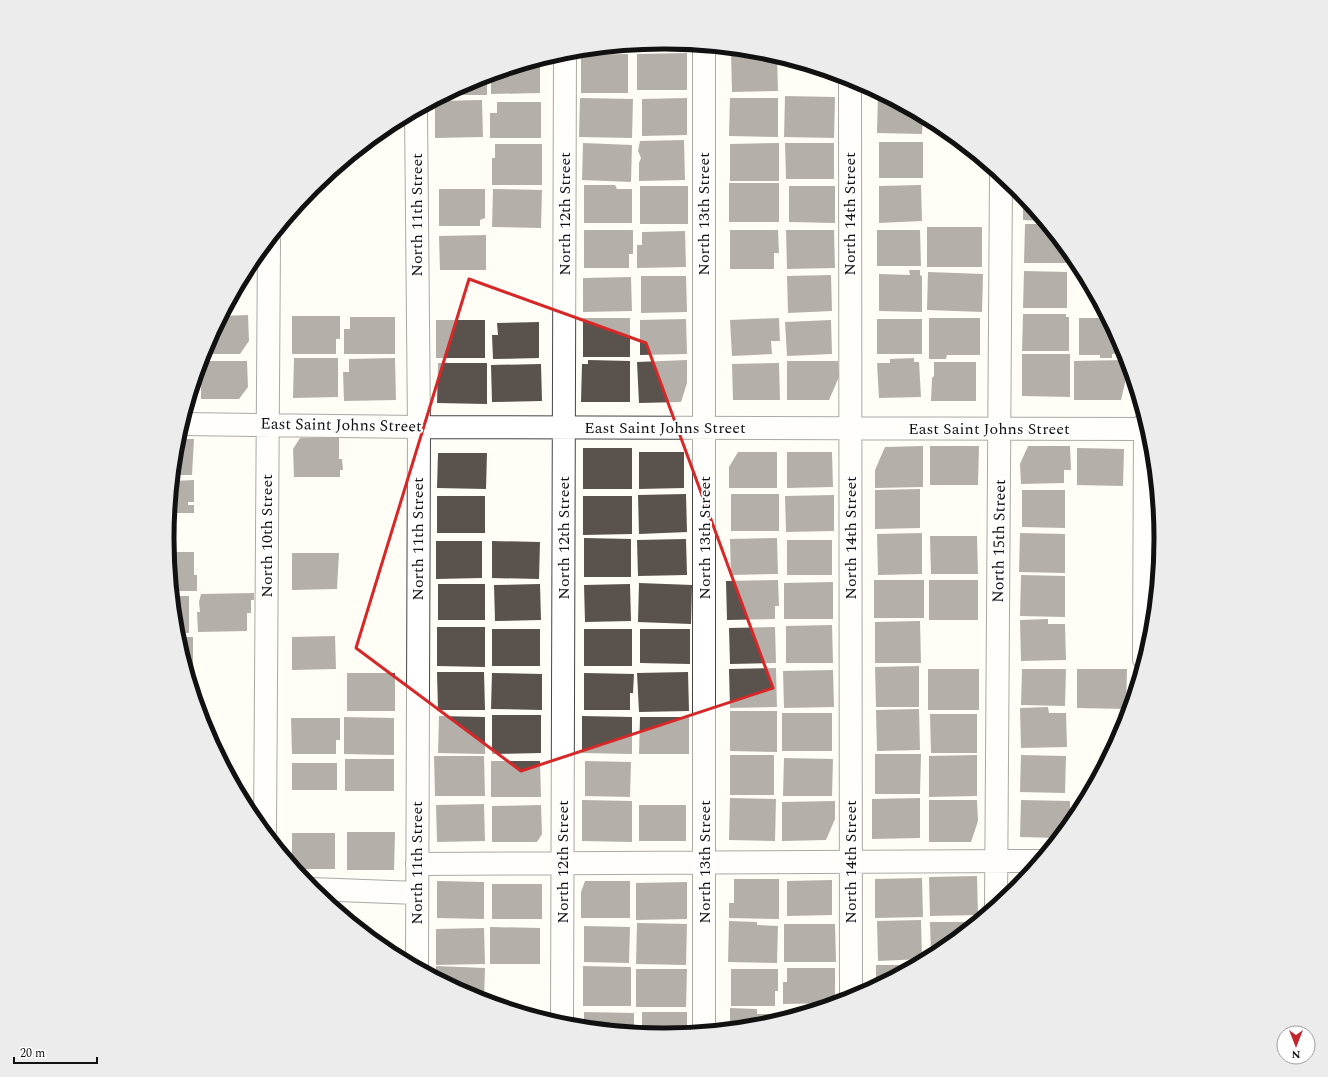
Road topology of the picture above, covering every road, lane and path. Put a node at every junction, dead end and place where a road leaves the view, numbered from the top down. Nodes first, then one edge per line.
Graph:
1 (704, 51) edge
2 (565, 59) edge
3 (850, 86) edge
4 (416, 117) edge
5 (1001, 183) edge
6 (269, 251) edge
7 (188, 424) edge
8 (268, 424) junction
9 (418, 427) junction
10 (1140, 427) edge
11 (565, 428) junction
12 (704, 428) junction
13 (850, 428) junction
14 (1000, 429) junction
15 (1146, 454) edge
16 (1144, 633) edge
17 (265, 821) edge
18 (996, 861) junction
19 (1032, 861) edge
20 (705, 862) junction
21 (851, 862) junction
22 (563, 863) junction
23 (417, 864) junction
24 (323, 889) edge
25 (417, 893) junction
26 (996, 898) edge
27 (417, 961) edge
28 (851, 991) edge
29 (562, 1017) edge
30 (704, 1026) edge

1 - 12 lane, North 13th Street
2 - 11 lane, North 12th Street
3 - 13 lane, North 14th Street
4 - 9 lane, North 11th Street
5 - 14 lane, North 15th Street
6 - 8 lane, North 10th Street
7 - 8 lane, East Saint Johns Street
8 - 9 lane, East Saint Johns Street
8 - 17 lane, North 10th Street
9 - 11 lane, East Saint Johns Street
9 - 23 lane, North 11th Street
10 - 14 lane, East Saint Johns Street
11 - 12 lane, East Saint Johns Street
11 - 22 lane, North 12th Street
12 - 13 lane, East Saint Johns Street
12 - 20 lane, North 13th Street
13 - 14 lane, East Saint Johns Street
13 - 21 lane, North 14th Street
14 - 18 lane, North 15th Street
15 - 16 lane
18 - 19 lane
18 - 21 lane
18 - 26 lane, North 15th Street
20 - 21 lane
20 - 22 lane
20 - 30 lane, North 13th Street
21 - 28 lane, North 14th Street
22 - 23 lane
22 - 29 lane, North 12th Street
23 - 25 lane, North 11th Street
24 - 25 lane
25 - 27 lane, North 11th Street

